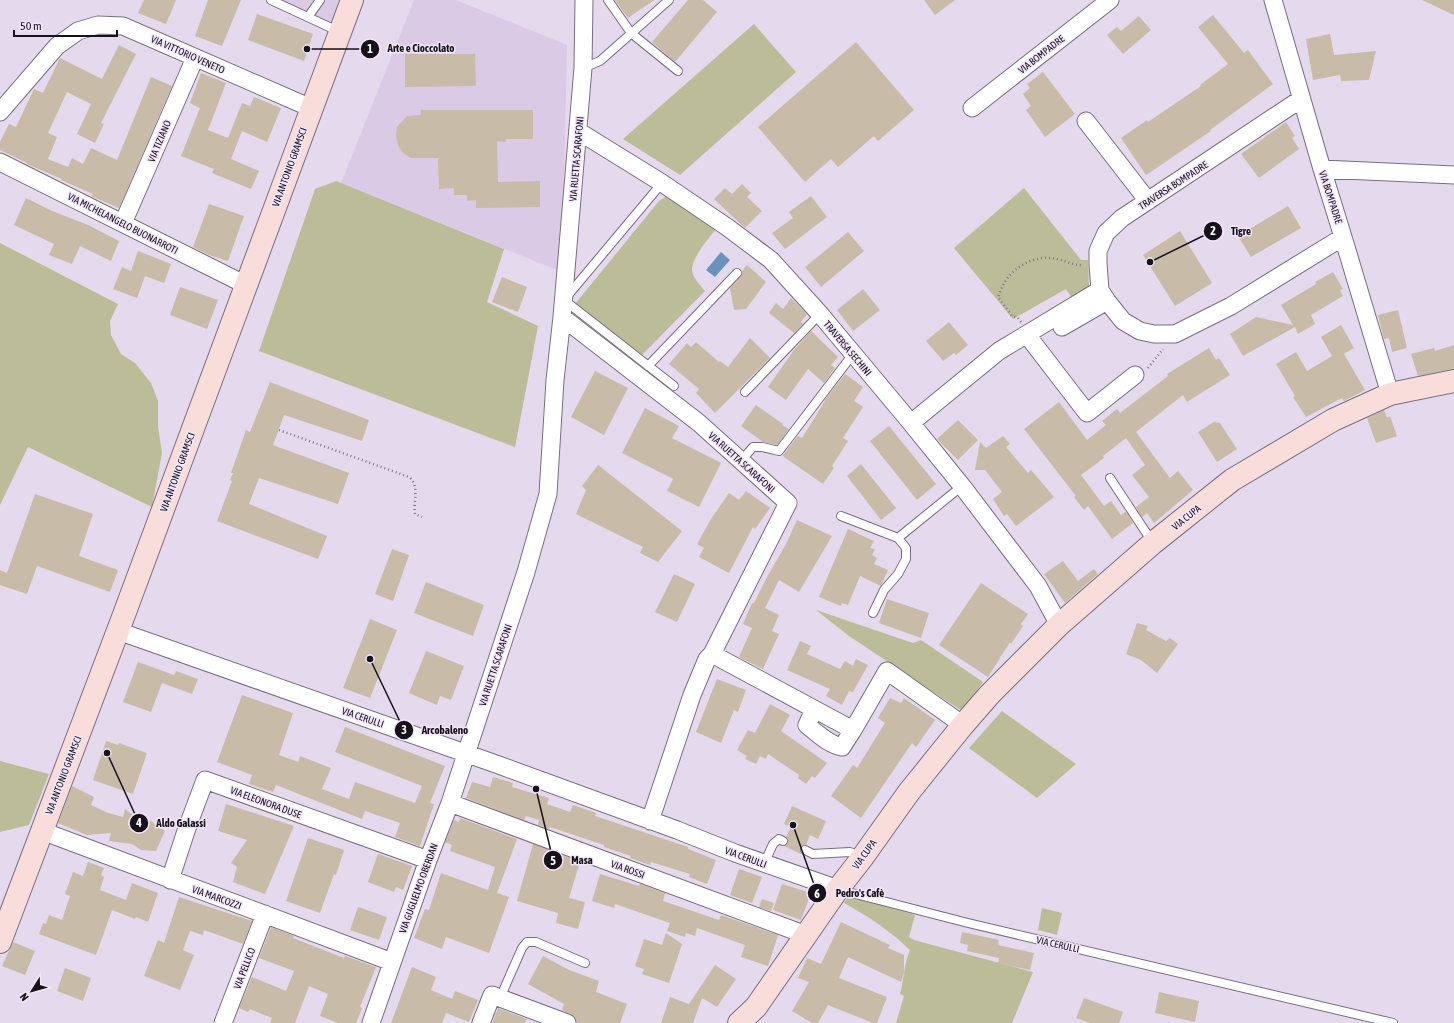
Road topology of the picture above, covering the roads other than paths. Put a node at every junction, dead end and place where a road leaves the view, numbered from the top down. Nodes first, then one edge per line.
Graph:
1 (272, 0) edge
2 (320, 0) edge
3 (352, 0) edge
4 (584, 0) edge
5 (608, 0) edge
6 (669, 0) edge
7 (1110, 0) edge
8 (1273, 0) edge
9 (308, 17) junction
10 (340, 32) junction
11 (631, 33) junction
12 (195, 58) junction
13 (583, 68) junction
14 (678, 71) dead end
15 (1301, 99) junction
16 (311, 108) junction
17 (972, 108) dead end
18 (0, 112) edge
19 (1086, 121) dead end
20 (578, 131) junction
21 (0, 162) edge
22 (1322, 169) junction
23 (1454, 175) edge
24 (662, 183) junction
25 (1148, 201) junction
26 (123, 224) junction
27 (1343, 237) junction
28 (737, 273) dead end
29 (246, 285) junction
30 (1104, 296) junction
31 (563, 309) junction
32 (820, 314) junction
33 (1028, 335) junction
34 (853, 354) junction
35 (648, 366) junction
36 (1135, 376) road end
37 (1454, 381) edge
38 (674, 386) dead end
39 (745, 392) dead end
40 (1390, 394) junction
41 (915, 427) junction
42 (741, 461) junction
43 (1110, 478) dead end
44 (962, 486) junction
45 (841, 516) dead end
46 (898, 538) junction
47 (1153, 544) junction
48 (873, 613) dead end
49 (1059, 625) junction
50 (118, 631) junction
51 (712, 654) junction
52 (963, 725) junction
53 (466, 754) junction
54 (450, 803) junction
55 (650, 821) junction
56 (42, 831) junction
57 (783, 841) dead end
58 (805, 850) dead end
59 (862, 858) junction
60 (428, 860) junction
61 (764, 864) junction
62 (170, 880) junction
63 (838, 889) junction
64 (265, 914) junction
65 (806, 935) junction
66 (0, 942) edge
67 (392, 962) junction
68 (585, 963) dead end
69 (500, 998) junction
70 (223, 1023) edge
71 (371, 1023) edge
72 (482, 1023) edge
73 (567, 1023) edge
74 (739, 1023) edge
75 (1393, 1023) edge

1 - 9 lane
2 - 9 lane
3 - 10 street, VIA ANTONIO GRAMSCI
4 - 13 street, VIA RUETTA SCARAFONI
5 - 11 lane
6 - 11 lane
7 - 17 street, VIA BOMPADRE
8 - 15 street, VIA BOMPADRE
9 - 10 lane
10 - 16 street, VIA ANTONIO GRAMSCI
11 - 13 lane
11 - 14 lane
12 - 16 street, VIA VITTORIO VENETO
12 - 18 street, VIA VITTORIO VENETO
12 - 26 street, VIA TIZIANO
13 - 20 street, VIA RUETTA SCARAFONI
15 - 22 street, VIA BOMPADRE
15 - 25 street, TRAVERSA BOMPADRE
16 - 29 street, VIA ANTONIO GRAMSCI
19 - 25 street
20 - 24 street, TRAVERSA SECHINI
20 - 31 street, VIA RUETTA SCARAFONI
21 - 26 street, VIA MICHELANGELO BUONARROTI
22 - 23 street
22 - 27 street, VIA BOMPADRE
24 - 31 lane
24 - 32 street, TRAVERSA SECHINI
25 - 30 street, TRAVERSA BOMPADRE
26 - 29 street, VIA MICHELANGELO BUONARROTI
27 - 30 street
27 - 40 street, VIA BOMPADRE
28 - 35 lane
29 - 50 street, VIA ANTONIO GRAMSCI
30 - 33 street
31 - 35 lane
31 - 42 street, VIA RUETTA SCARAFONI
31 - 53 street, VIA RUETTA SCARAFONI
32 - 34 street, TRAVERSA SECHINI
32 - 39 lane
33 - 36 street
33 - 41 street
34 - 41 street, TRAVERSA SECHINI
34 - 42 lane
35 - 38 lane
37 - 40 street, VIA CUPA
40 - 47 street, VIA CUPA
41 - 44 street, TRAVERSA SECHINI
42 - 51 street, VIA RUETTA SCARAFONI
43 - 47 lane
44 - 46 lane
44 - 49 street, TRAVERSA SECHINI
45 - 46 lane
46 - 48 lane
47 - 49 street, VIA CUPA
49 - 52 street, VIA CUPA
50 - 53 street, VIA CERULLI
50 - 56 street, VIA ANTONIO GRAMSCI
51 - 52 street
51 - 55 street
52 - 59 street, VIA CUPA
53 - 54 street, VIA GUGLIELMO OBERDAN
53 - 55 street, VIA CERULLI
54 - 60 street, VIA GUGLIELMO OBERDAN
54 - 65 street, VIA ROSSI
55 - 61 street, VIA CERULLI
56 - 62 street, VIA MARCOZZI
56 - 66 street, VIA ANTONIO GRAMSCI
57 - 61 lane
58 - 59 lane
59 - 63 street, VIA CUPA
60 - 62 street, VIA ELEONORA DUSE
60 - 67 street, VIA GUGLIELMO OBERDAN
61 - 63 street, VIA CERULLI
62 - 64 street, VIA MARCOZZI
63 - 65 street, VIA CUPA
63 - 75 lane, VIA CERULLI
64 - 67 street, VIA MARCOZZI
64 - 70 street, VIA PELLICO
65 - 74 street, VIA CUPA
67 - 71 street, VIA GUGLIELMO OBERDAN
68 - 69 lane
69 - 72 street
69 - 73 street

